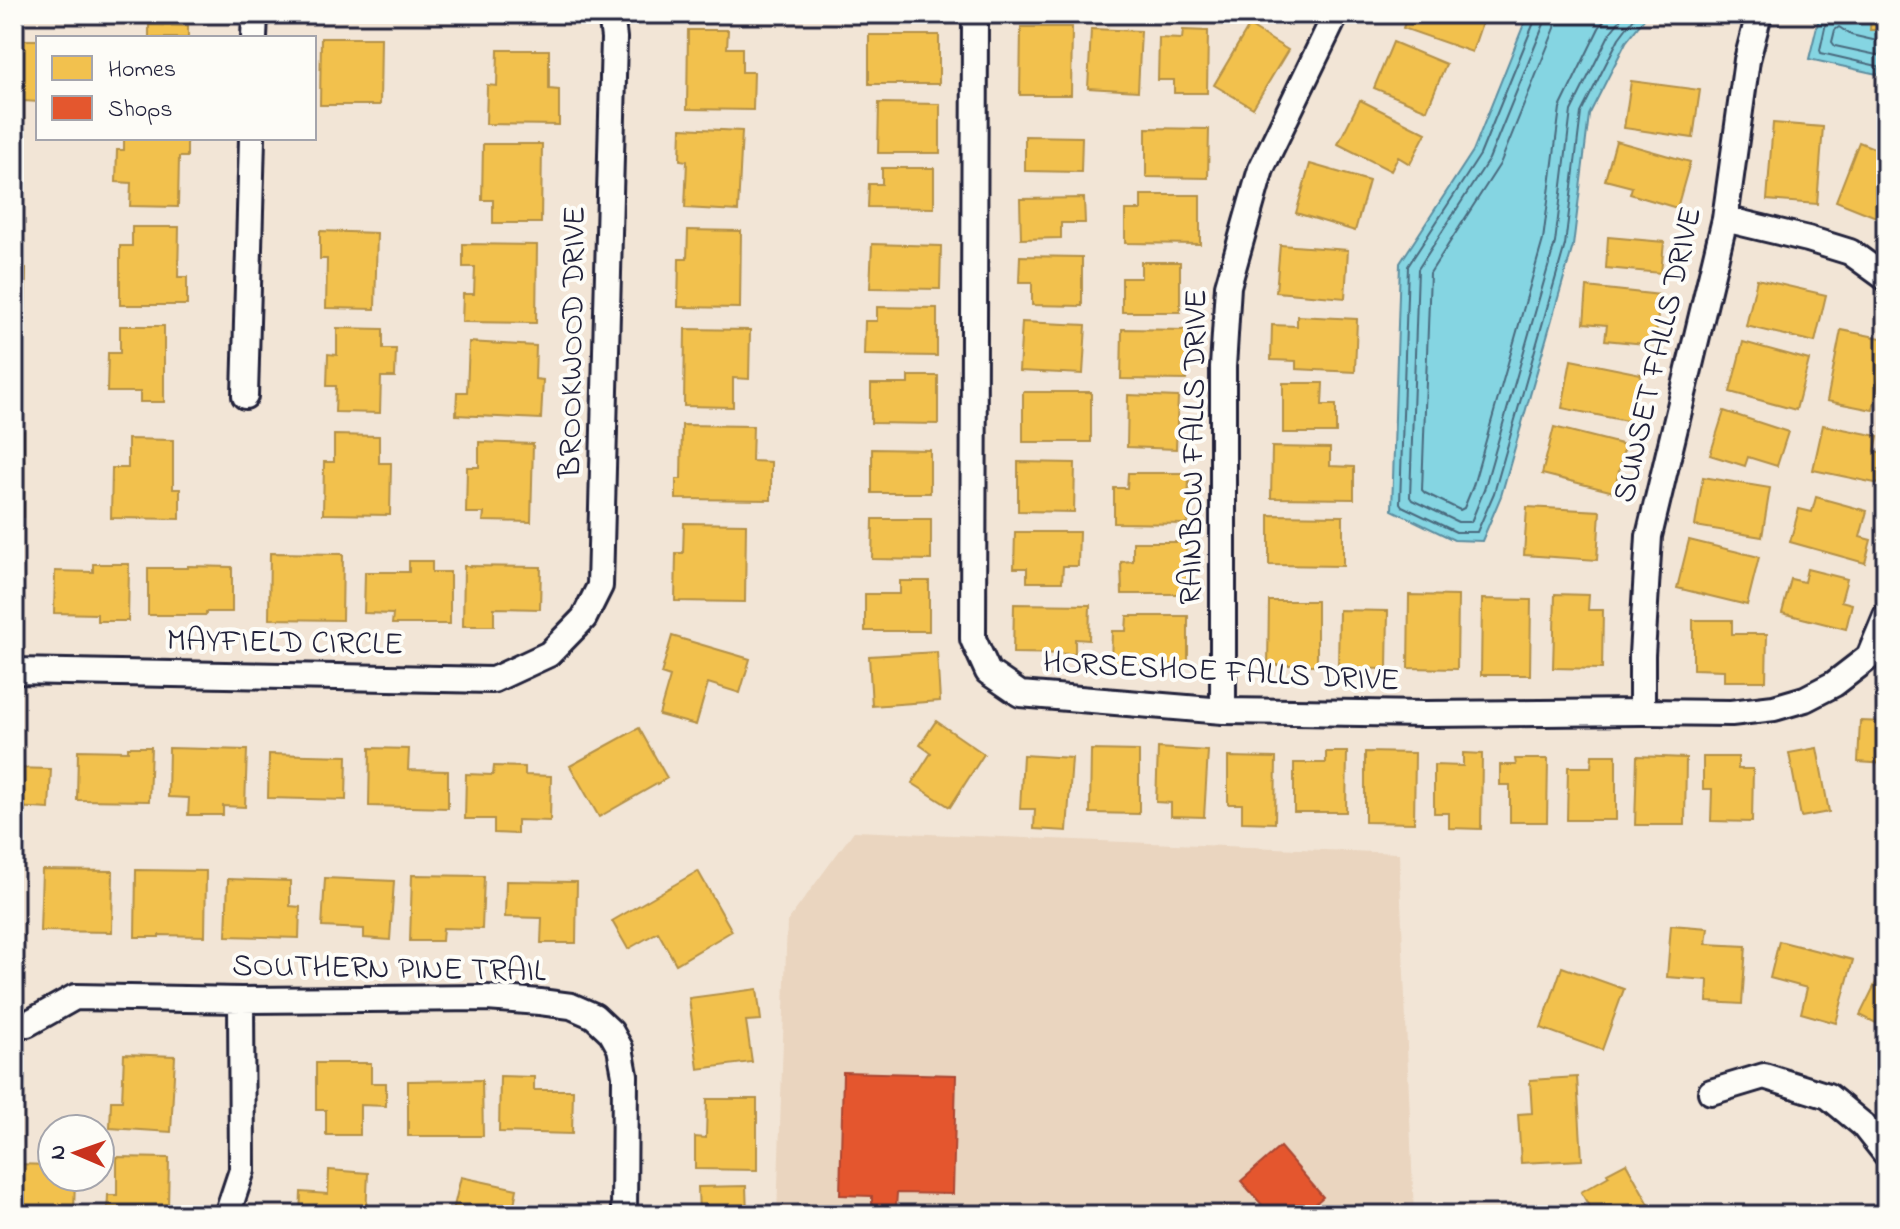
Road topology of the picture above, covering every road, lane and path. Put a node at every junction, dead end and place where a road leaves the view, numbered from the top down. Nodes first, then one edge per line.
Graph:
1 (255, 14) edge
2 (611, 14) edge
3 (975, 14) edge
4 (1333, 14) edge
5 (1759, 14) edge
6 (254, 36) edge
7 (252, 140) edge
8 (1725, 219) junction
9 (1886, 278) edge
10 (245, 396) dead end
11 (1886, 616) edge
12 (549, 654) joint
13 (14, 671) edge
14 (1223, 711) junction
15 (1642, 712) junction
16 (241, 1000) junction
17 (27, 1024) dead end
18 (1711, 1092) dead end
19 (1886, 1154) edge
20 (227, 1215) edge
21 (624, 1215) edge

1 - 6 street
2 - 12 street, BROOKWOOD DRIVE
3 - 14 street, HORSESHOE FALLS DRIVE
4 - 14 street, RAINBOW FALLS DRIVE
5 - 8 street, SUNSET FALLS DRIVE
7 - 10 street
8 - 9 street
8 - 15 street, SUNSET FALLS DRIVE
11 - 15 street, HORSESHOE FALLS DRIVE
12 - 13 street, MAYFIELD CIRCLE
14 - 15 street, HORSESHOE FALLS DRIVE
16 - 17 street, SOUTHERN PINE TRAIL
16 - 20 street
16 - 21 street, SOUTHERN PINE TRAIL
18 - 19 street

